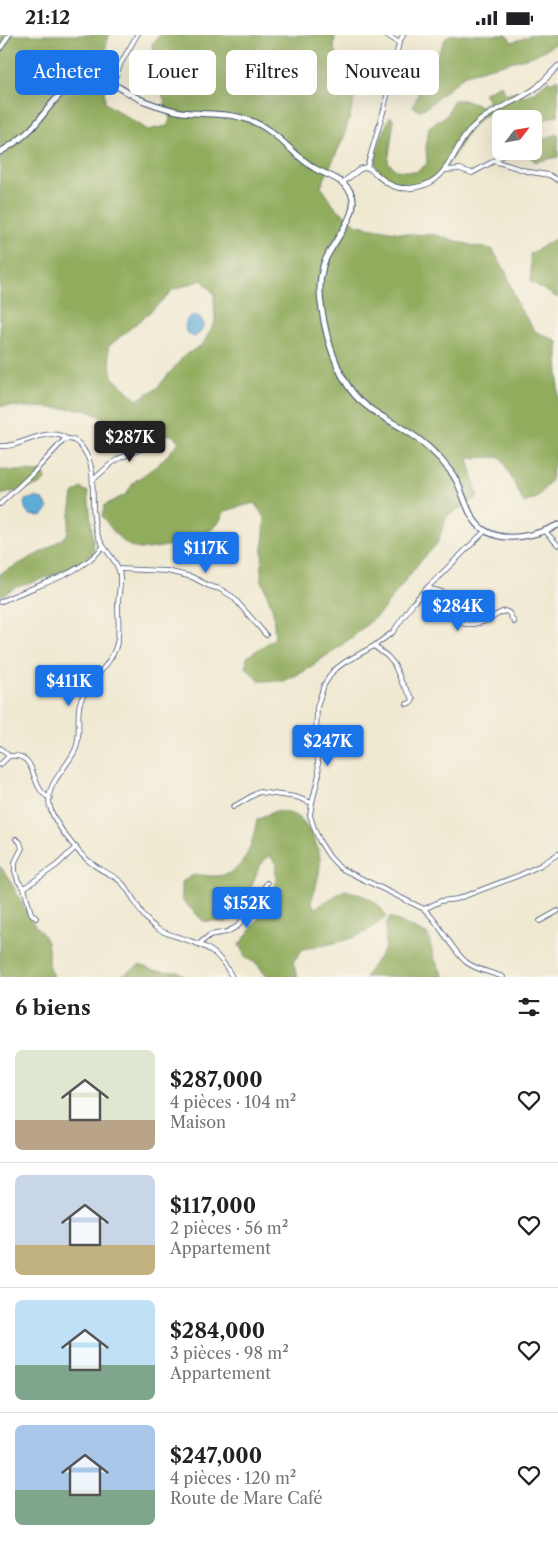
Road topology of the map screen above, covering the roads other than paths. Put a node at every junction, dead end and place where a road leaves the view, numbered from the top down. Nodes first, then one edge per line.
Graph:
1 (9, 35) edge
2 (137, 35) edge
3 (387, 35) edge
4 (403, 35) edge
5 (399, 43) junction
6 (0, 49) edge
7 (558, 66) edge
8 (119, 68) edge
9 (119, 86) edge
10 (61, 95) edge
11 (0, 152) edge
12 (494, 161) joint
13 (368, 167) junction
14 (446, 170) junction
15 (558, 180) edge
16 (342, 183) junction
17 (67, 439) junction
18 (162, 440) dead end
19 (0, 446) edge
20 (93, 480) junction
21 (0, 504) edge
22 (558, 525) edge
23 (485, 531) junction
24 (545, 531) junction
25 (558, 545) edge
26 (103, 547) junction
27 (119, 569) junction
28 (427, 588) junction
29 (0, 602) edge
30 (514, 622) dead end
31 (266, 635) dead end
32 (374, 646) junction
33 (407, 704) dead end
34 (1, 749) edge
35 (9, 756) junction
36 (0, 765) edge
37 (50, 797) junction
38 (312, 803) junction
39 (233, 807) dead end
40 (16, 839) dead end
41 (76, 847) junction
42 (558, 855) edge
43 (267, 883) dead end
44 (24, 888) junction
45 (424, 909) junction
46 (558, 911) edge
47 (36, 918) dead end
48 (540, 921) dead end
49 (199, 944) junction
50 (232, 977) edge
51 (503, 977) edge

1 - 6 street
2 - 8 street
3 - 5 street
4 - 5 street
5 - 13 street
7 - 14 street
9 - 16 main road
10 - 11 main road
12 - 14 street
12 - 15 street
13 - 14 street
13 - 16 street
16 - 23 main road
17 - 19 street
17 - 20 street
17 - 21 street
18 - 20 street
20 - 26 street
22 - 24 main road
23 - 24 main road
23 - 28 street
24 - 25 street
26 - 27 street
26 - 29 street
27 - 31 street
27 - 37 street
28 - 30 street
28 - 32 street
32 - 33 street
32 - 38 street
34 - 35 street
35 - 36 street
35 - 37 street
37 - 41 street
38 - 39 street
38 - 45 street
40 - 44 street
41 - 44 street
41 - 49 street
42 - 45 street
43 - 49 street
44 - 47 street
45 - 51 street
46 - 48 street
49 - 50 street

